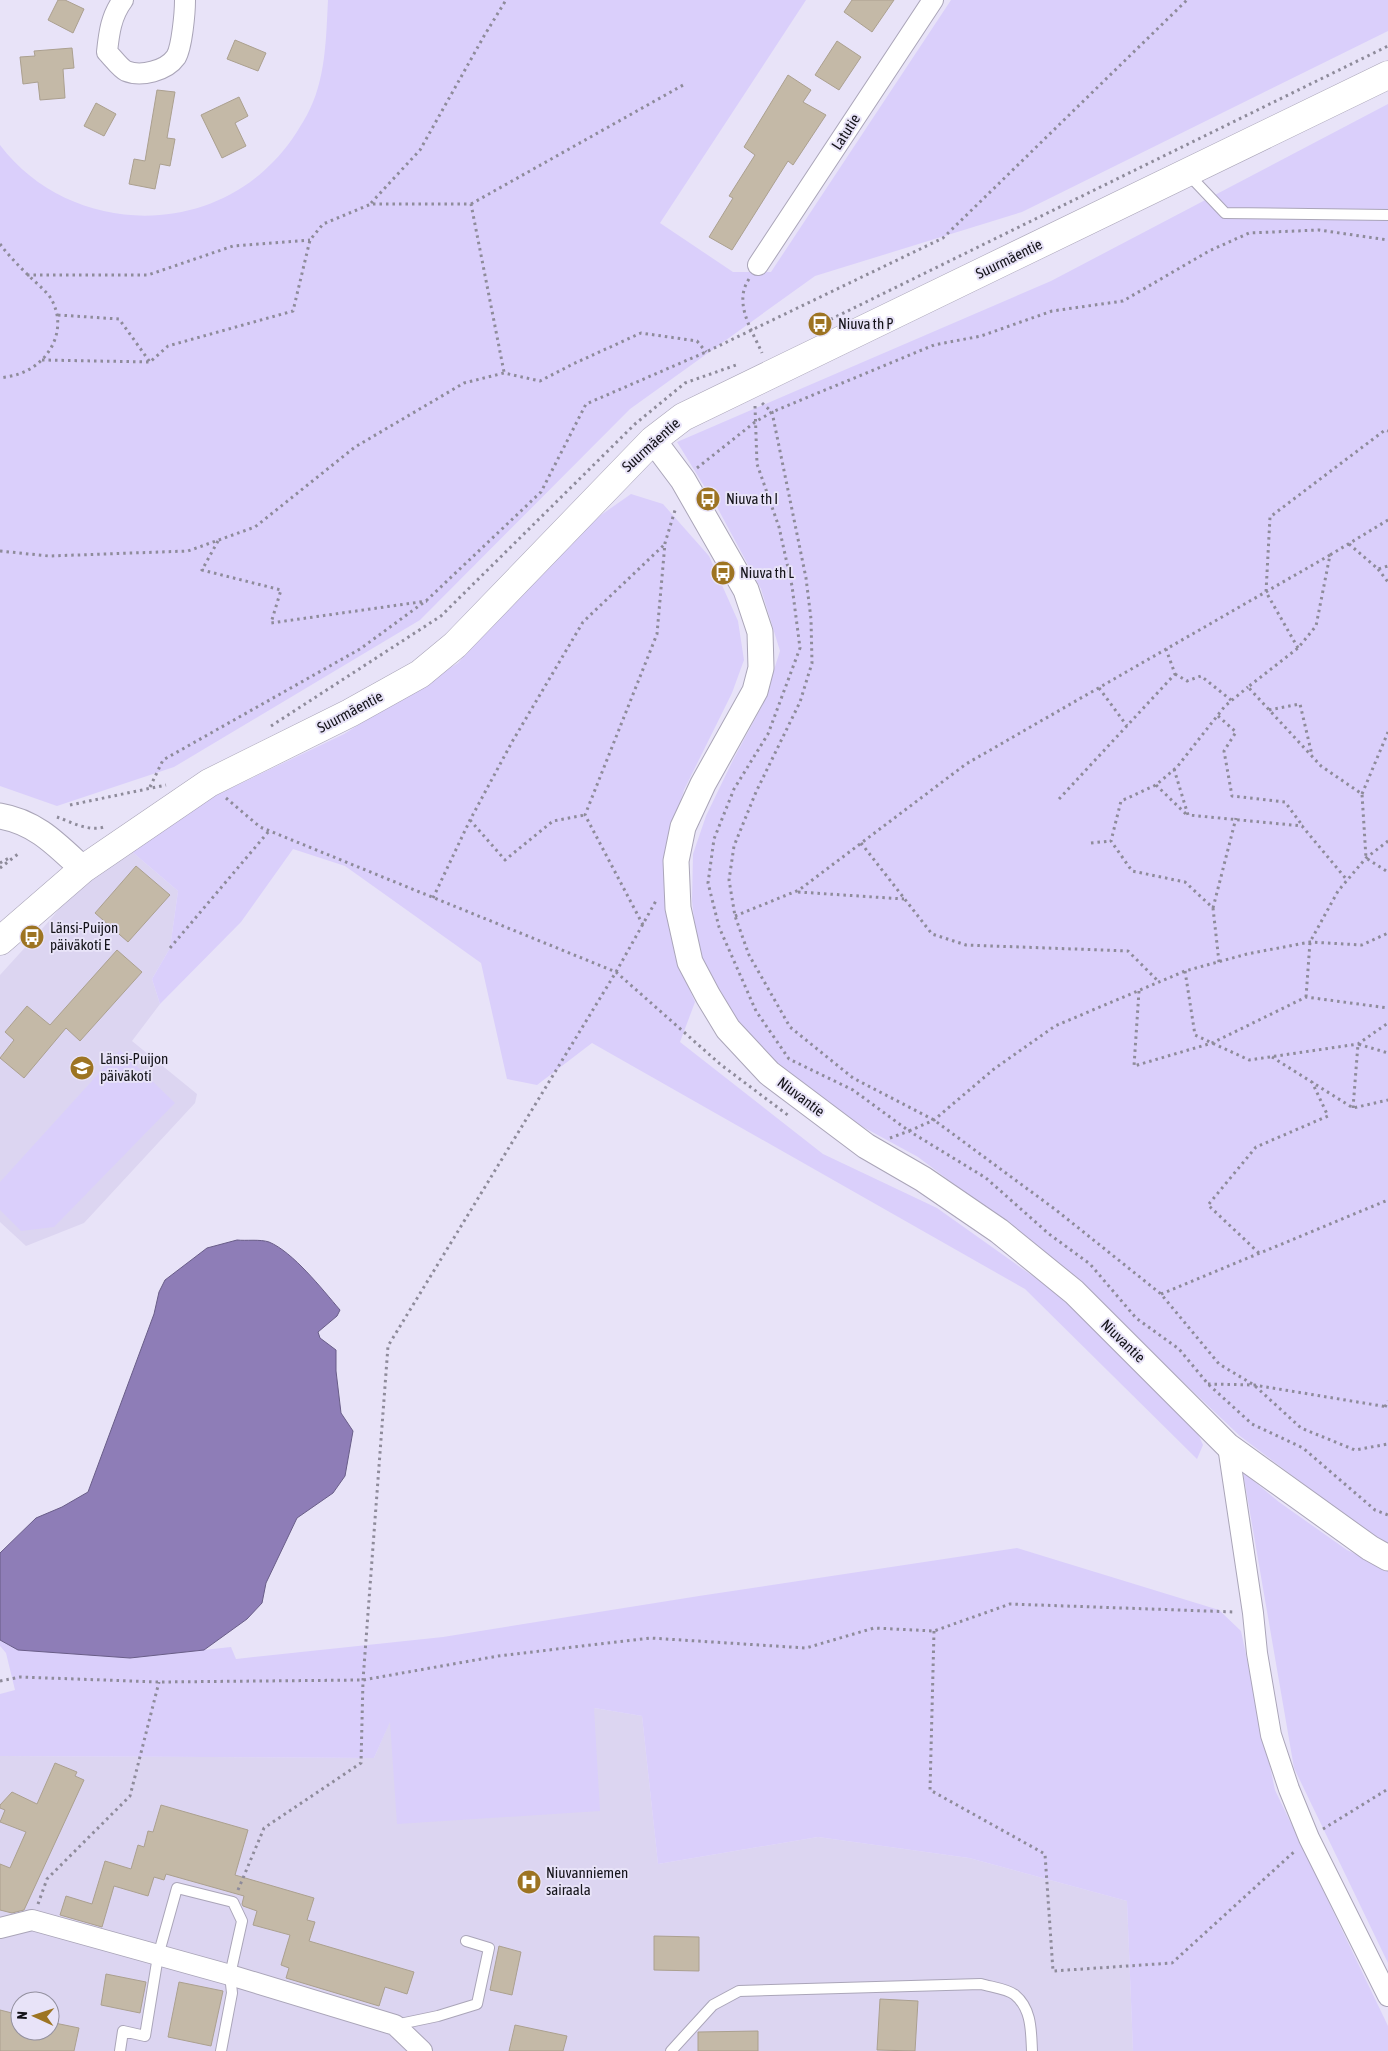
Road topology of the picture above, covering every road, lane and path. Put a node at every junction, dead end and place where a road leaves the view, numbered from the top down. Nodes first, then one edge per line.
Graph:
1 (123, 0) edge
2 (185, 0) edge
3 (506, 0) edge
4 (933, 0) edge
5 (1388, 76) edge
6 (685, 84) dead end
7 (1188, 173) junction
8 (371, 204) junction
9 (471, 204) junction
10 (1388, 215) edge
11 (310, 240) junction
12 (1388, 240) edge
13 (0, 244) edge
14 (758, 265) joint
15 (27, 275) junction
16 (58, 315) junction
17 (706, 352) dead end
18 (762, 352) dead end
19 (42, 360) junction
20 (150, 362) junction
21 (504, 373) junction
22 (0, 378) edge
23 (772, 412) junction
24 (755, 422) junction
25 (1388, 431) edge
26 (652, 440) junction
27 (683, 480) junction
28 (1388, 520) edge
29 (218, 540) junction
30 (665, 543) junction
31 (1348, 544) junction
32 (0, 551) edge
33 (1330, 555) junction
34 (1388, 566) edge
35 (1378, 569) junction
36 (1388, 582) edge
37 (1266, 592) junction
38 (428, 600) dead end
39 (1298, 648) junction
40 (1166, 650) junction
41 (1175, 674) junction
42 (1248, 687) junction
43 (1099, 688) junction
44 (1232, 700) junction
45 (1269, 710) junction
46 (1218, 716) junction
47 (1128, 726) junction
48 (1388, 732) edge
49 (1312, 756) junction
50 (1174, 769) junction
51 (174, 783) dead end
52 (209, 784) junction
53 (1156, 785) junction
54 (1362, 794) junction
55 (1059, 799) dead end
56 (70, 805) dead end
57 (585, 815) junction
58 (1188, 815) junction
59 (0, 816) edge
60 (1236, 818) junction
61 (470, 820) junction
62 (1302, 826) junction
63 (269, 831) junction
64 (1111, 841) junction
65 (1388, 841) edge
66 (861, 843) junction
67 (1091, 843) dead end
68 (1366, 858) junction
69 (0, 863) edge
70 (0, 868) edge
71 (83, 869) junction
72 (1388, 872) edge
73 (1347, 880) junction
74 (794, 891) junction
75 (660, 893) dead end
76 (433, 898) junction
77 (905, 899) junction
78 (1213, 908) junction
79 (735, 916) junction
80 (644, 924) junction
81 (1388, 933) edge
82 (0, 941) edge
83 (1310, 942) junction
84 (170, 948) dead end
85 (1219, 962) junction
86 (1185, 971) junction
87 (616, 972) junction
88 (1159, 982) junction
89 (1139, 990) junction
90 (1306, 997) junction
91 (1388, 1008) edge
92 (1388, 1023) edge
93 (1212, 1043) junction
94 (1358, 1044) junction
95 (1388, 1053) edge
96 (1272, 1057) junction
97 (1312, 1082) junction
98 (1388, 1100) edge
99 (1353, 1108) junction
100 (934, 1120) junction
101 (1388, 1200) edge
102 (1259, 1254) junction
103 (1161, 1294) junction
104 (1208, 1384) dead end
105 (1254, 1385) junction
106 (1388, 1401) edge
107 (1386, 1408) edge
108 (1388, 1444) edge
109 (1228, 1446) junction
110 (1388, 1558) edge
111 (1253, 1613) junction
112 (934, 1631) junction
113 (363, 1680) junction
114 (0, 1681) edge
115 (159, 1682) junction
116 (1388, 1789) edge
117 (1309, 1838) junction
118 (233, 1902) junction
119 (32, 1920) junction
120 (0, 1928) edge
121 (466, 1941) dead end
122 (158, 1956) junction
123 (230, 1975) junction
124 (1388, 1996) edge
125 (395, 2025) junction
126 (120, 2051) edge
127 (222, 2051) edge
128 (422, 2051) edge
129 (671, 2051) edge
130 (1032, 2051) edge

1 - 2 street
3 - 8 path
4 - 14 street, Latutie
5 - 7 main road, Suurmäentie
6 - 9 path
7 - 10 lane
7 - 26 main road, Suurmäentie
8 - 9 path
8 - 11 path
9 - 21 path
11 - 15 path
11 - 20 path
12 - 23 path
13 - 15 path
14 - 18 path
15 - 16 path
16 - 19 path
16 - 20 path
17 - 21 path
19 - 20 path
19 - 22 path
21 - 29 path
23 - 24 path
23 - 24 path
23 - 79 path
24 - 27 path
24 - 100 path
25 - 37 path
26 - 27 street, Niuvantie
26 - 52 main road, Suurmäentie
27 - 30 path
27 - 109 street, Niuvantie
28 - 31 path
29 - 32 path
29 - 38 path
30 - 57 path
30 - 61 path
31 - 33 path
31 - 35 path
33 - 37 path
33 - 39 path
34 - 35 path
35 - 36 path
37 - 39 path
37 - 40 path
39 - 42 path
40 - 41 path
40 - 43 path
41 - 44 path
41 - 47 path
42 - 44 path
42 - 45 path
43 - 47 path
43 - 66 path
44 - 46 path
45 - 49 path
45 - 49 path
46 - 50 path
46 - 62 path
47 - 55 path
48 - 54 path
49 - 54 path
50 - 53 path
50 - 58 path
51 - 56 path
52 - 63 path
52 - 71 main road, Suurmäentie
53 - 58 path
53 - 64 path
54 - 68 path
57 - 61 path
57 - 80 path
58 - 60 path
59 - 71 street
60 - 62 path
60 - 78 path
61 - 76 path
62 - 73 path
63 - 76 path
63 - 84 path
64 - 67 path
64 - 78 path
65 - 68 path
66 - 74 path
66 - 77 path
68 - 72 path
68 - 73 path
69 - 70 path
71 - 82 main road, Suurmäentie
73 - 83 path
74 - 77 path
74 - 79 path
75 - 80 path
76 - 87 path
77 - 88 path
78 - 85 path
79 - 100 path
80 - 87 path
81 - 83 path
83 - 85 path
83 - 90 path
85 - 86 path
86 - 88 path
86 - 93 path
87 - 113 path
88 - 89 path
89 - 93 path
89 - 100 path
90 - 91 path
90 - 93 path
92 - 94 path
93 - 96 path
94 - 95 path
94 - 96 path
94 - 99 path
96 - 97 path
97 - 99 path
97 - 102 path
98 - 99 path
100 - 103 path
101 - 102 path
102 - 103 path
103 - 105 path
104 - 105 path
105 - 107 path
105 - 108 path
106 - 107 path
109 - 110 street, Niuvantie
109 - 111 street
111 - 112 path
111 - 117 street
112 - 113 path
112 - 117 path
113 - 115 path
113 - 118 path
114 - 115 path
115 - 119 path
116 - 117 path
117 - 124 street
118 - 122 lane
118 - 123 lane
119 - 120 street
119 - 122 street
121 - 125 lane
122 - 123 street
122 - 126 lane
123 - 125 street
123 - 127 lane
125 - 128 street
129 - 130 lane

